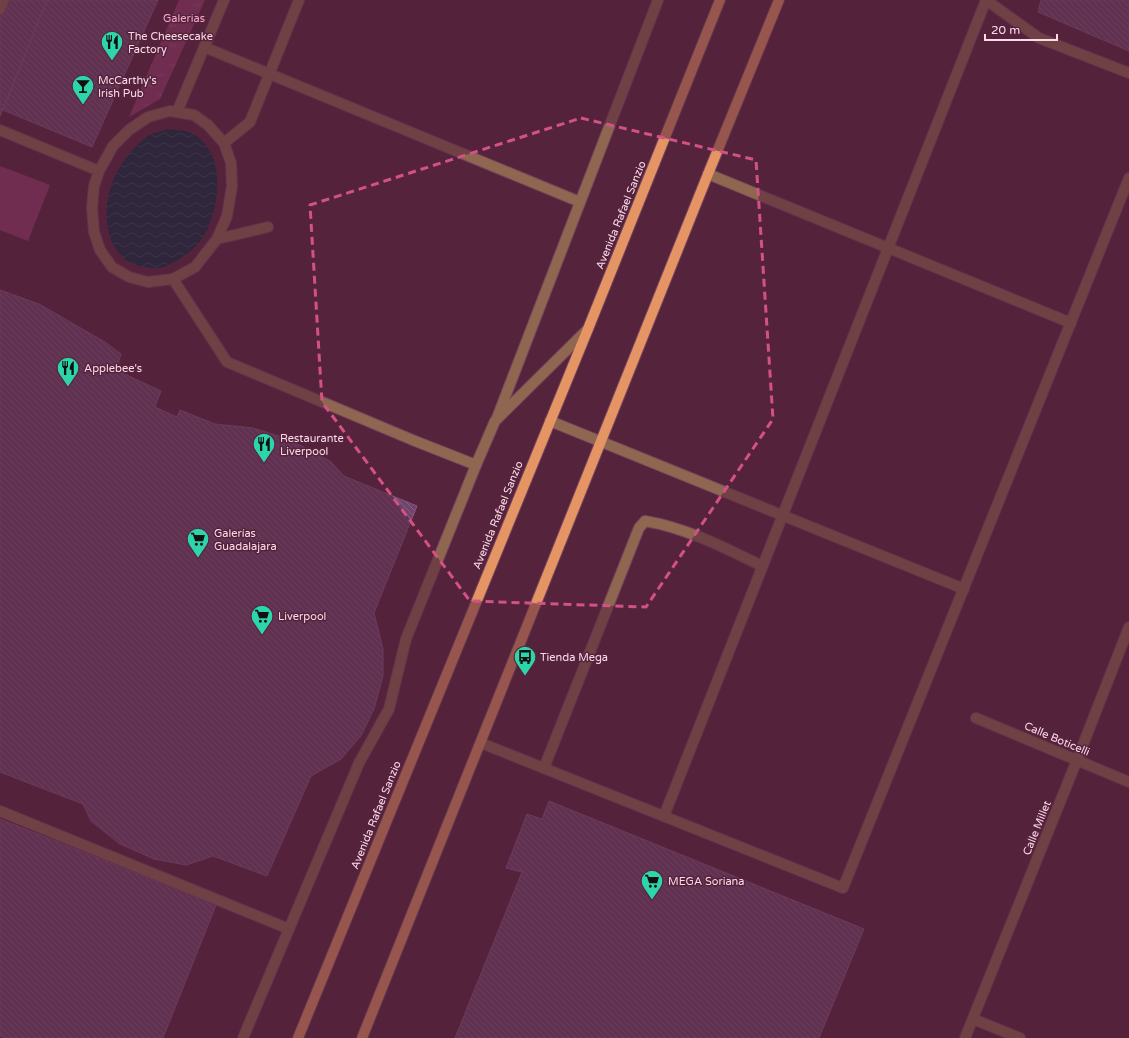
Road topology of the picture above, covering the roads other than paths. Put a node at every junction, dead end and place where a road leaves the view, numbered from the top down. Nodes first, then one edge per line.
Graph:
1 (4, 0) edge
2 (224, 0) edge
3 (299, 0) edge
4 (658, 0) edge
5 (720, 0) edge
6 (779, 0) edge
7 (986, 0) edge
8 (0, 9) edge
9 (204, 47) junction
10 (1129, 73) edge
11 (269, 74) junction
12 (177, 112) junction
13 (0, 130) edge
14 (224, 143) junction
15 (99, 171) junction
16 (708, 174) junction
17 (1129, 178) edge
18 (580, 202) junction
19 (268, 228) dead end
20 (217, 239) junction
21 (888, 248) junction
22 (173, 279) junction
23 (1071, 323) junction
24 (588, 329) junction
25 (495, 421) junction
26 (550, 421) junction
27 (601, 442) junction
28 (476, 465) junction
29 (782, 515) junction
30 (762, 566) junction
31 (964, 589) junction
32 (1129, 627) edge
33 (976, 718) dead end
34 (481, 743) junction
35 (1077, 760) junction
36 (544, 768) junction
37 (1129, 782) edge
38 (0, 811) edge
39 (664, 816) junction
40 (289, 929) junction
41 (973, 1019) junction
42 (243, 1038) edge
43 (298, 1038) edge
44 (362, 1038) edge
45 (965, 1038) edge
46 (1020, 1038) edge

1 - 8 street
2 - 9 street
3 - 11 street
4 - 18 street
5 - 24 main road, Avenida Rafael Sanzio
6 - 16 main road
7 - 10 street
7 - 21 street
9 - 11 street
9 - 12 street
11 - 14 street
11 - 18 street
12 - 14 street
12 - 15 street
13 - 15 street
14 - 20 street
15 - 22 street
16 - 21 street
16 - 27 main road
17 - 23 street
18 - 25 street
19 - 20 street
20 - 22 street
21 - 23 street
21 - 29 street
22 - 28 street
23 - 31 street
24 - 25 street
24 - 26 main road, Avenida Rafael Sanzio
25 - 28 street
26 - 27 street
26 - 43 main road, Avenida Rafael Sanzio
27 - 29 street
27 - 34 main road
28 - 40 street
29 - 30 street
29 - 31 street
30 - 36 street
30 - 39 street
31 - 39 street
32 - 35 street, Calle Millet
33 - 35 street, Calle Boticelli
34 - 36 street
34 - 44 main road
35 - 37 street, Calle Boticelli
35 - 41 street, Calle Millet
36 - 39 street
38 - 40 street
40 - 42 street
41 - 45 street, Calle Millet
41 - 46 street

